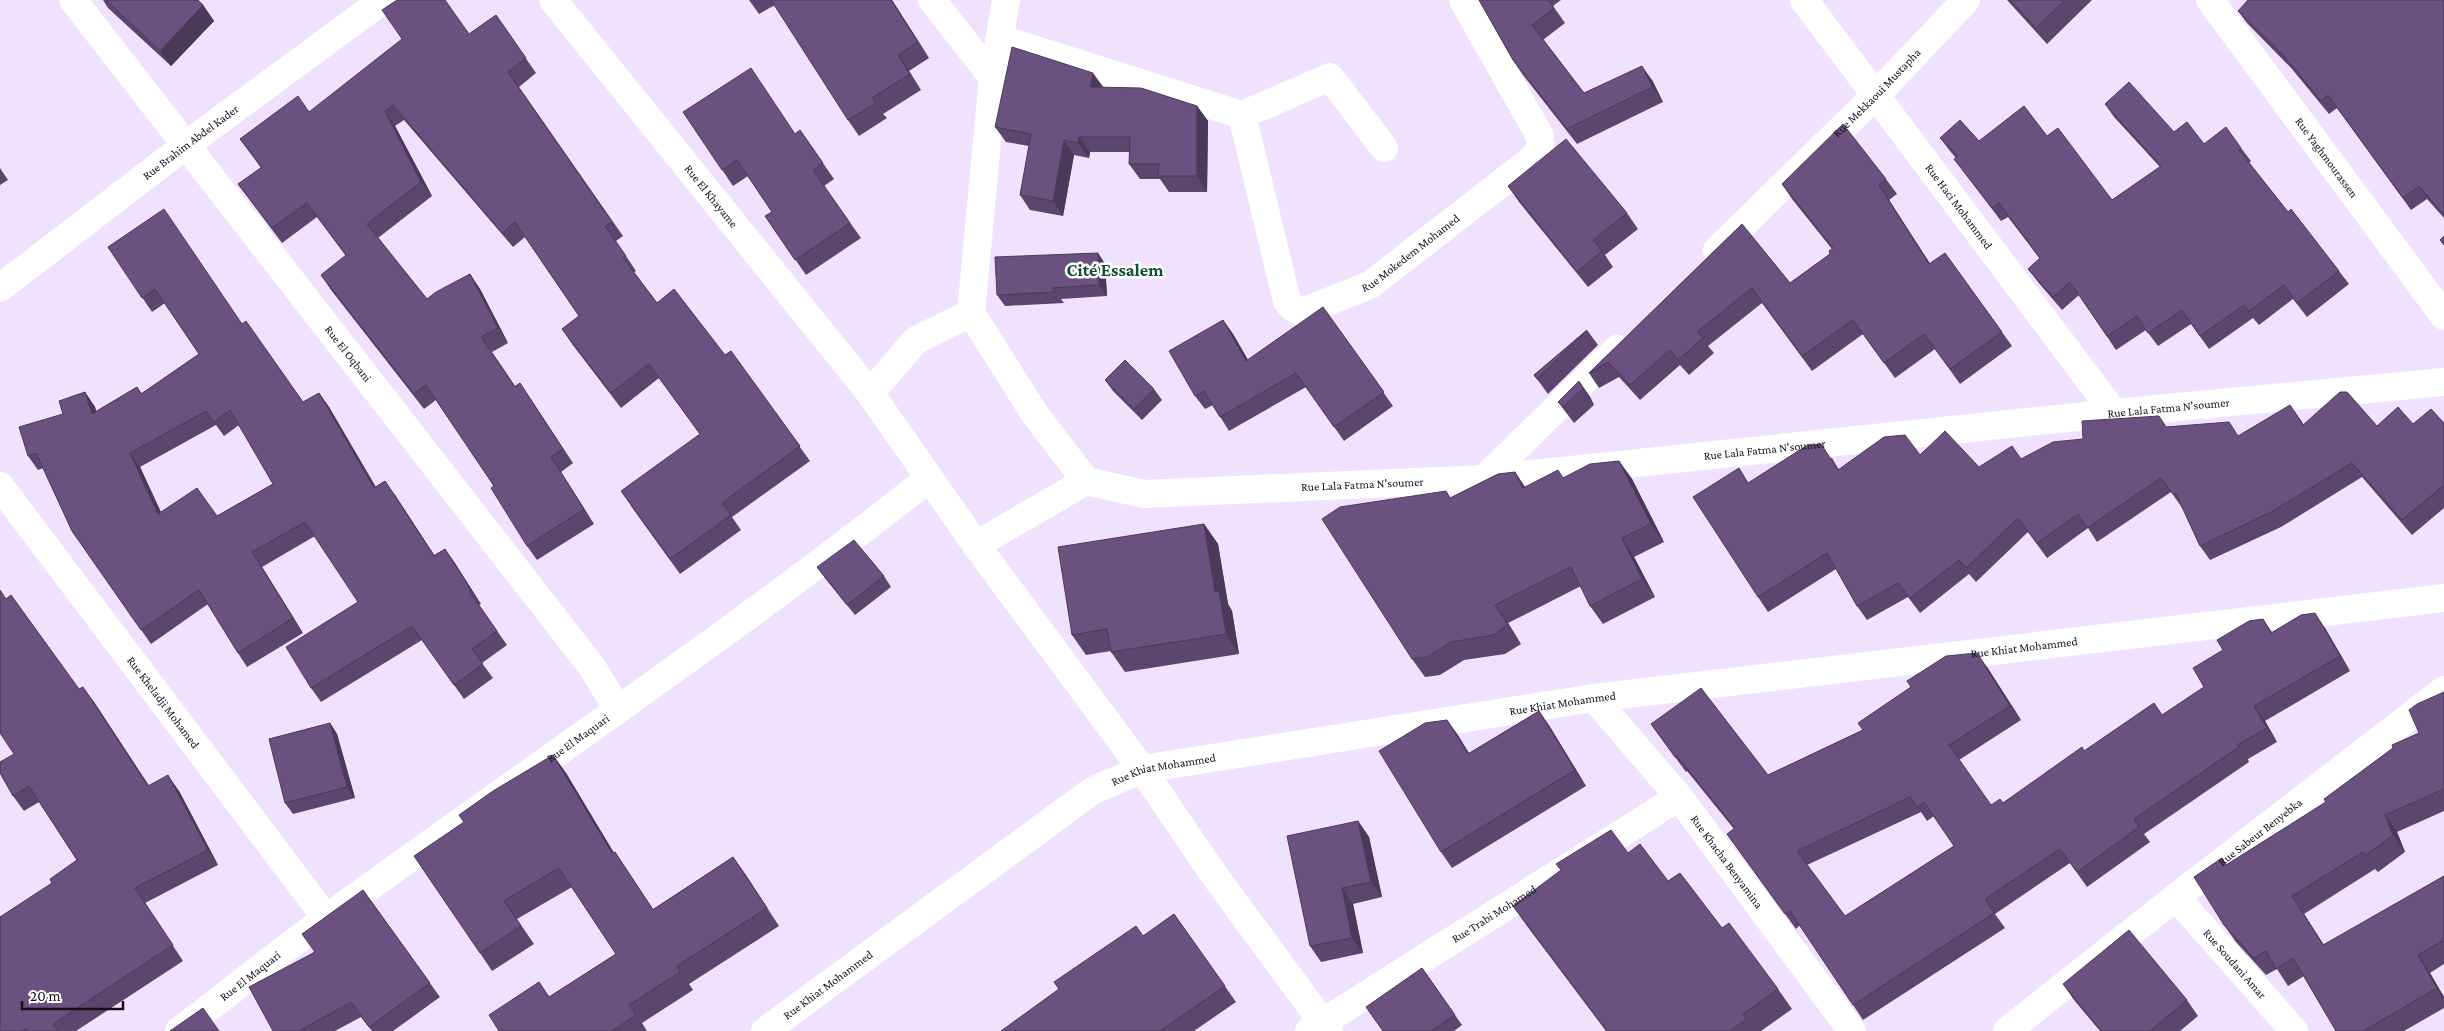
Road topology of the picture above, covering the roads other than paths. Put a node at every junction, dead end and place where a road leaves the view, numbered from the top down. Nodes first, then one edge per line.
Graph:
1 (73, 0) edge
2 (383, 0) edge
3 (553, 0) edge
4 (932, 0) edge
5 (1006, 0) edge
6 (1463, 0) edge
7 (1804, 0) edge
8 (1966, 0) edge
9 (2210, 0) edge
10 (1001, 38) junction
11 (993, 78) junction
12 (1876, 95) junction
13 (1242, 115) junction
14 (186, 144) junction
15 (1384, 148) dead end
16 (1697, 270) edge
17 (0, 288) edge
18 (971, 314) junction
19 (2444, 316) edge
20 (1633, 332) edge
21 (2444, 382) edge
22 (870, 393) junction
23 (2114, 413) junction
24 (928, 479) junction
25 (1484, 479) junction
26 (1086, 481) junction
27 (0, 486) edge
28 (976, 545) junction
29 (2444, 598) edge
30 (2444, 690) edge
31 (1594, 698) junction
32 (618, 710) junction
33 (1142, 769) junction
34 (1679, 797) junction
35 (2176, 896) junction
36 (326, 918) junction
37 (2279, 1026) edge
38 (1320, 1028) edge
39 (179, 1031) edge
40 (765, 1031) edge
41 (1852, 1031) edge
42 (2007, 1031) edge

1 - 14 street, Rue El Oqbani
2 - 14 street, Rue Brahim Abdel Kader
3 - 22 street, Rue El Khayame
4 - 11 street
5 - 10 street
6 - 13 street, Rue Mokedem Mohamed
7 - 12 street, Rue Haci Mohammed
8 - 12 street, Rue Mekkaoui Mustapha
9 - 19 street, Rue Yaghmourassen
10 - 11 street
10 - 13 street
11 - 18 street
12 - 16 street, Rue Mekkaoui Mustapha
12 - 23 street, Rue Haci Mohammed
13 - 15 street
14 - 17 street, Rue Brahim Abdel Kader
14 - 32 street, Rue El Oqbani
18 - 22 street
18 - 26 street
20 - 25 street
21 - 23 street, Rue Lala Fatma N'soumer
22 - 24 street, Rue El Khayame
23 - 25 street, Rue Lala Fatma N'soumer
24 - 28 street, Rue El Khayame
24 - 32 street, Rue El Maquari
25 - 26 street, Rue Lala Fatma N'soumer
26 - 28 street
27 - 36 street, Rue Kheladji Mohamed
28 - 33 street, Rue El Khayame
29 - 31 street, Rue Khiat Mohammed
30 - 35 street, Rue Sabeur Benyebka
31 - 33 street, Rue Khiat Mohammed
31 - 34 street, Rue Khacha Benyamina
32 - 36 street, Rue El Maquari
33 - 38 street, Rue El Khayame
33 - 40 street, Rue Khiat Mohammed
34 - 38 street, Rue Trabi Mohamed
34 - 41 street, Rue Khacha Benyamina
35 - 37 street, Rue Soudani Amar
35 - 42 street, Rue Sabeur Benyebka
36 - 39 street, Rue El Maquari

